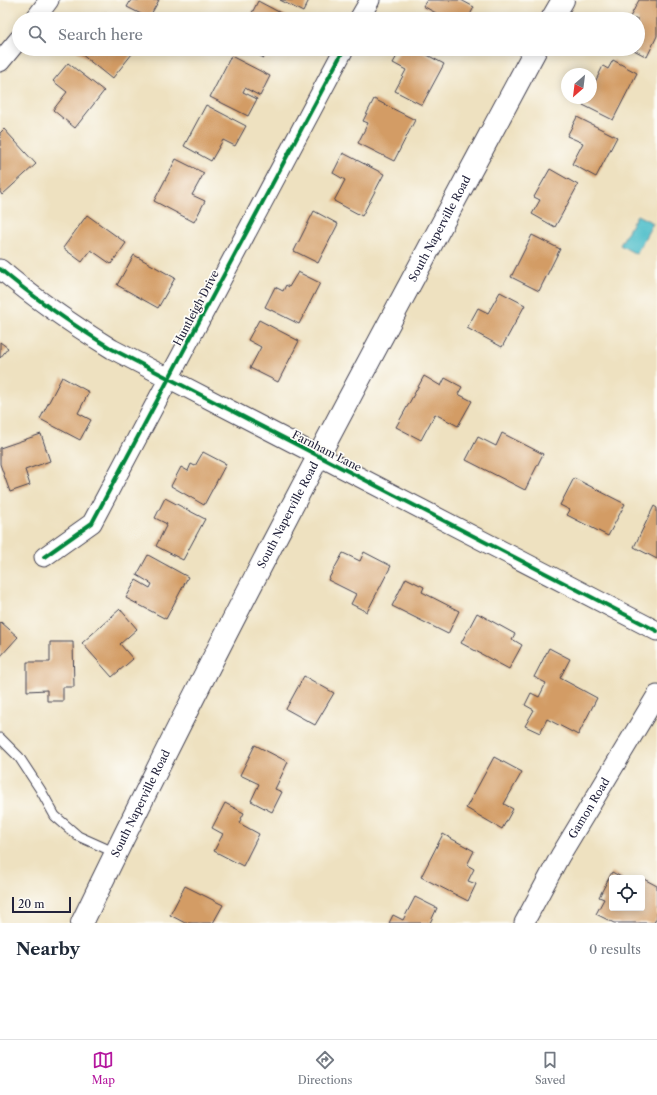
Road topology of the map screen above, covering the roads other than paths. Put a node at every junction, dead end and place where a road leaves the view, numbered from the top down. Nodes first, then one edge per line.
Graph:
1 (49, 0) edge
2 (370, 0) edge
3 (563, 0) edge
4 (40, 12) edge
5 (363, 12) edge
6 (556, 12) edge
7 (12, 47) edge
8 (340, 56) edge
9 (532, 56) edge
10 (0, 62) edge
11 (0, 269) edge
12 (168, 379) junction
13 (319, 456) junction
14 (44, 557) dead end
15 (657, 631) edge
16 (657, 695) edge
17 (0, 738) edge
18 (116, 853) junction
19 (82, 923) edge
20 (524, 923) edge

1 - 4 street
2 - 5 street
3 - 6 main road
7 - 10 street
8 - 12 street, Huntleigh Drive
9 - 13 main road, South Naperville Road
11 - 12 street, Farnham Lane
12 - 13 street, Farnham Lane
12 - 14 street, Huntleigh Drive
13 - 15 street, Farnham Lane
13 - 18 main road, South Naperville Road
16 - 20 street, Gamon Road
17 - 18 lane
18 - 19 main road, South Naperville Road

